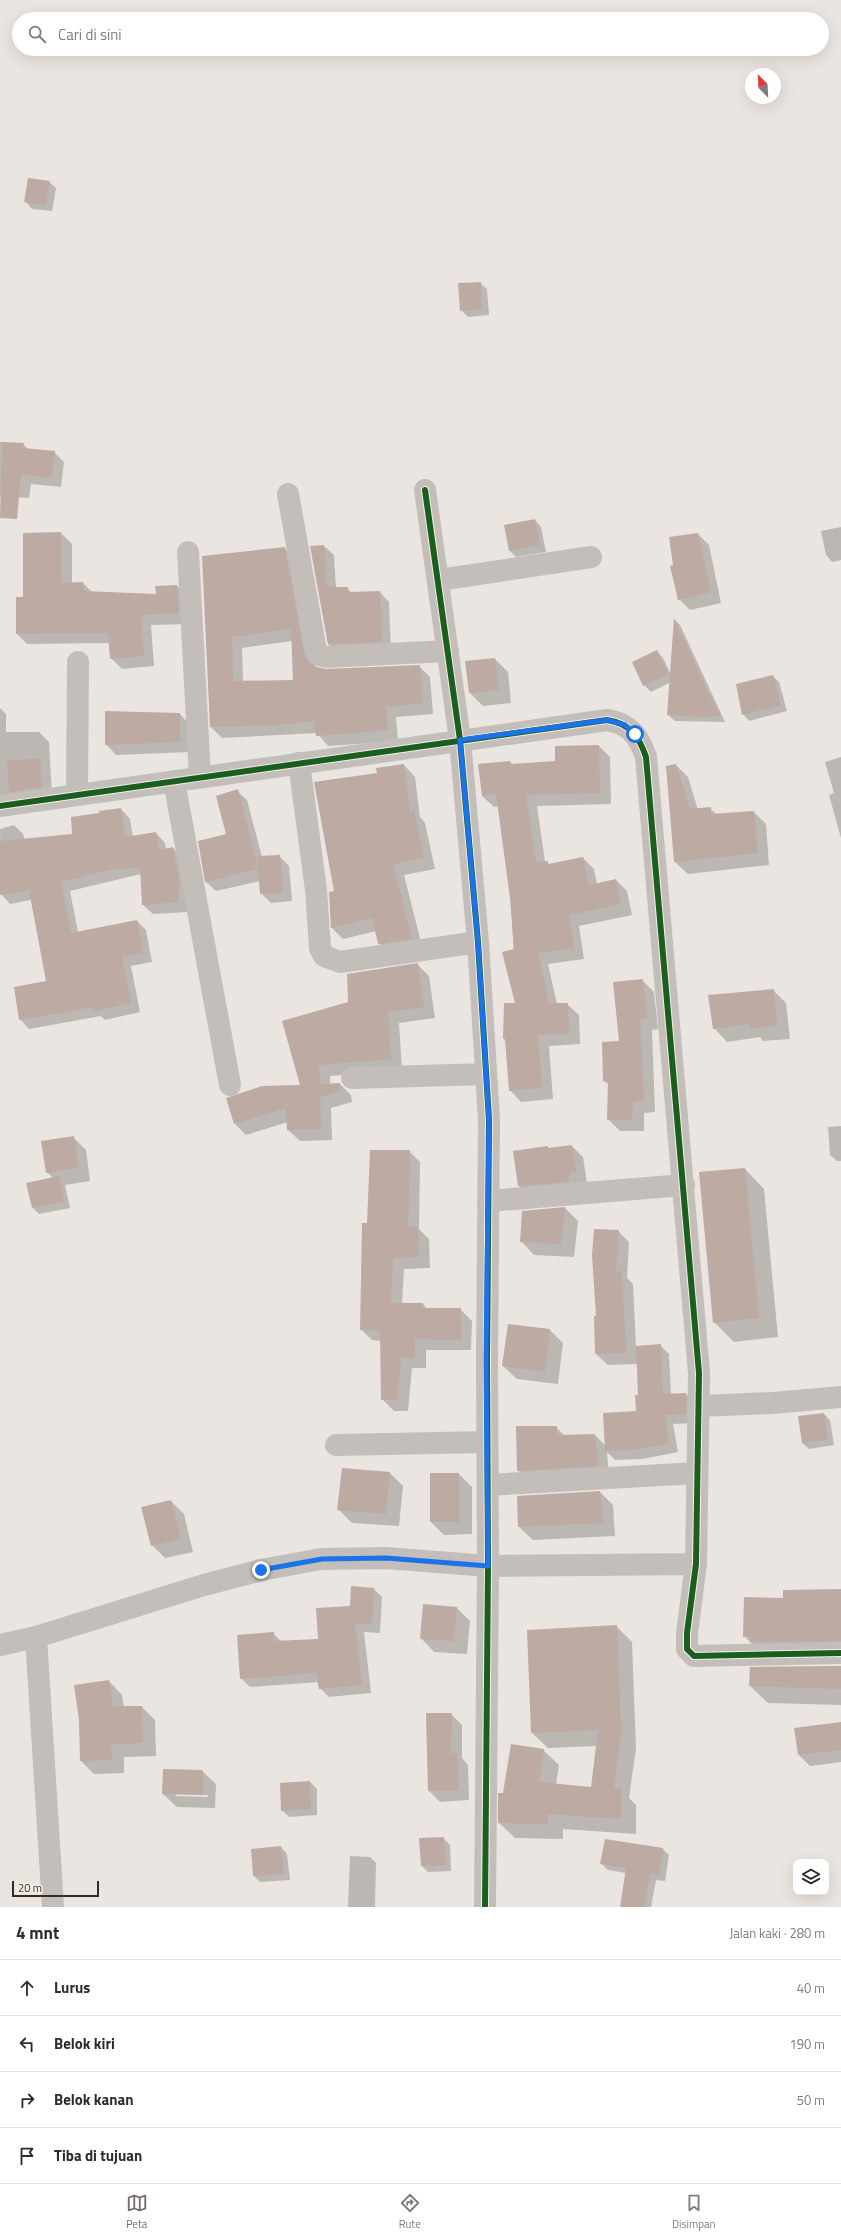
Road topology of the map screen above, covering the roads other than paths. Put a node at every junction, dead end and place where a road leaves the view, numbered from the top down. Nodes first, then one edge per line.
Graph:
1 (425, 490) dead end
2 (288, 494) dead end
3 (188, 552) dead end
4 (591, 557) dead end
5 (439, 580) junction
6 (448, 650) junction
7 (78, 662) dead end
8 (460, 740) junction
9 (299, 763) junction
10 (200, 777) junction
11 (174, 781) junction
12 (77, 795) junction
13 (0, 806) edge
14 (478, 942) junction
15 (486, 1074) junction
16 (352, 1078) dead end
17 (230, 1085) dead end
18 (684, 1185) junction
19 (488, 1201) junction
20 (841, 1397) edge
21 (699, 1406) junction
22 (487, 1442) junction
23 (336, 1444) dead end
24 (697, 1473) junction
25 (488, 1485) junction
26 (696, 1564) junction
27 (488, 1566) junction
28 (36, 1637) junction
29 (0, 1645) edge
30 (841, 1653) edge
31 (53, 1907) edge
32 (485, 1907) edge

1 - 5 street
2 - 6 street
3 - 10 street
4 - 5 street
5 - 6 street
6 - 8 street
7 - 12 street
8 - 9 street
8 - 14 street
8 - 18 street
9 - 10 street
9 - 14 street
10 - 11 street
11 - 12 street
11 - 17 street
12 - 13 street
14 - 15 street
15 - 16 street
15 - 19 street
18 - 19 street
18 - 21 street
19 - 22 street
20 - 21 street
21 - 24 street
22 - 23 street
22 - 25 street
24 - 25 street
24 - 26 street
25 - 27 street
26 - 27 street
26 - 30 street
27 - 28 street
27 - 32 street
28 - 29 street
28 - 31 street

